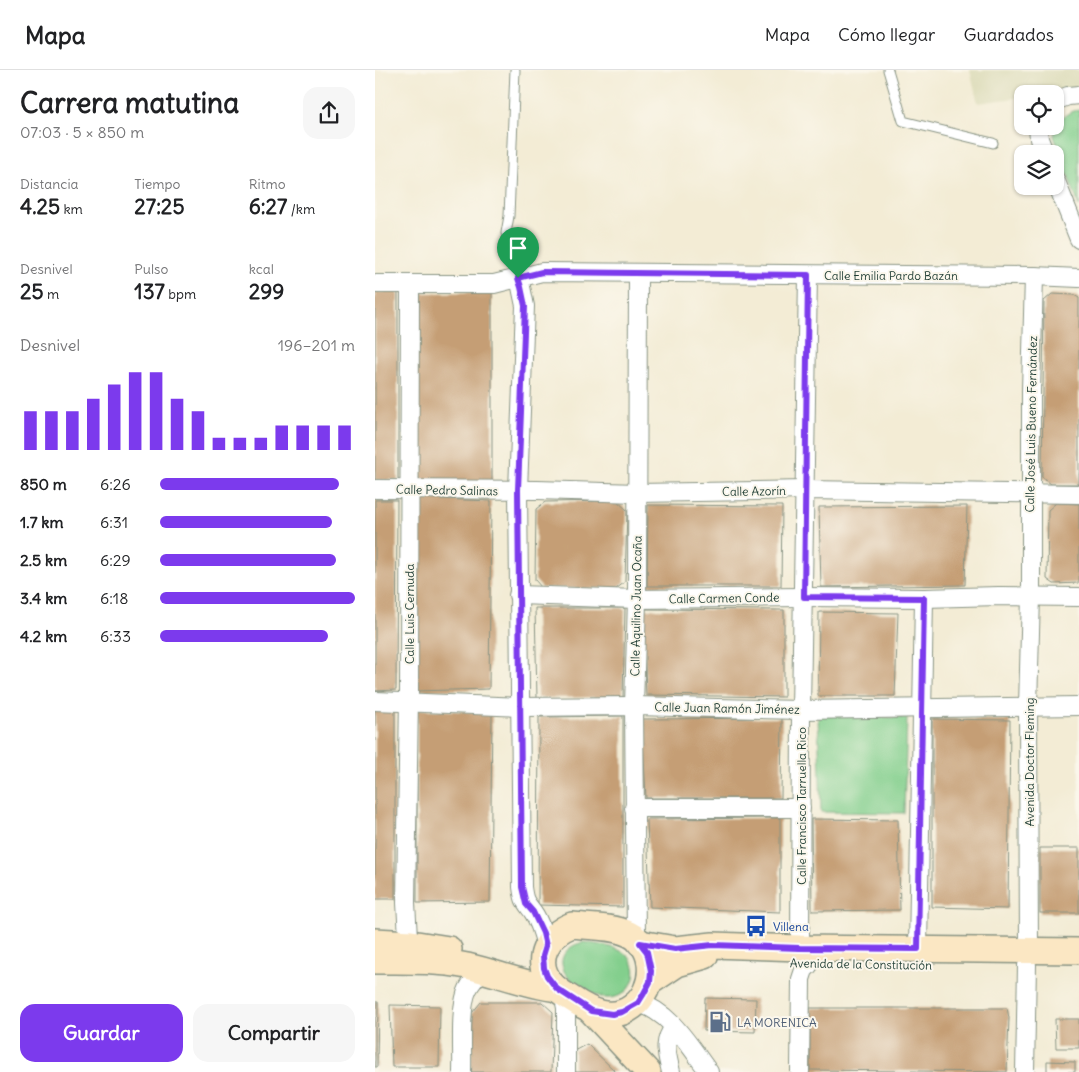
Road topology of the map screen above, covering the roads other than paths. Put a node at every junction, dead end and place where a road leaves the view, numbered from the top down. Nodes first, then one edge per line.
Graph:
1 (515, 70) edge
2 (888, 70) edge
3 (1079, 95) edge
4 (1064, 98) edge
5 (993, 143) dead end
6 (1061, 195) edge
7 (1079, 239) edge
8 (639, 274) junction
9 (808, 275) junction
10 (1034, 276) junction
11 (518, 278) junction
12 (1079, 278) edge
13 (375, 284) edge
14 (410, 284) junction
15 (375, 489) edge
16 (409, 489) junction
17 (518, 490) junction
18 (805, 490) junction
19 (638, 493) junction
20 (1030, 494) junction
21 (1079, 494) edge
22 (1031, 573) joint
23 (519, 595) junction
24 (1031, 596) junction
25 (804, 597) junction
26 (1079, 597) edge
27 (924, 598) junction
28 (637, 599) junction
29 (375, 701) edge
30 (409, 701) junction
31 (634, 706) junction
32 (1028, 706) junction
33 (1079, 706) edge
34 (520, 708) junction
35 (923, 709) junction
36 (801, 710) junction
37 (634, 808) junction
38 (801, 808) junction
39 (533, 912) junction
40 (572, 925) junction
41 (375, 940) edge
42 (638, 941) junction
43 (411, 943) junction
44 (375, 947) edge
45 (918, 949) junction
46 (545, 951) junction
47 (1079, 951) edge
48 (804, 957) junction
49 (1028, 958) junction
50 (375, 961) edge
51 (1079, 965) edge
52 (483, 970) junction
53 (650, 982) junction
54 (560, 991) junction
55 (634, 1006) junction
56 (591, 1011) junction
57 (673, 1028) junction
58 (462, 1072) edge
59 (566, 1072) edge
60 (648, 1072) edge
61 (665, 1072) edge
62 (671, 1072) edge
63 (709, 1072) edge
64 (800, 1072) edge
65 (1025, 1072) edge

1 - 11 lane
2 - 5 lane
3 - 4 street
6 - 7 street
8 - 9 street, Calle Emilia Pardo Bazán
8 - 11 street, Calle Emilia Pardo Bazán
8 - 19 street, Calle Aquilino Juan Ocaña
9 - 10 street, Calle Emilia Pardo Bazán
9 - 18 street, Calle Francisco Tarruella Rico
10 - 12 street, Calle Emilia Pardo Bazán
10 - 20 street, Calle José Luis Bueno Fernández
11 - 14 street, Calle Emilia Pardo Bazán
11 - 17 street
13 - 14 street, Calle Emilia Pardo Bazán
14 - 16 street, Calle Luis Cernuda
15 - 16 street, Calle Pedro Salinas
16 - 17 street, Calle Pedro Salinas
16 - 30 street, Calle Luis Cernuda
17 - 19 street, Calle Azorín
17 - 23 street
18 - 19 street, Calle Azorín
18 - 20 street, Calle Azorín
18 - 25 street, Calle Francisco Tarruella Rico
19 - 28 street, Calle Aquilino Juan Ocaña
20 - 21 street, Calle Azorín
20 - 22 street, Calle José Luis Bueno Fernández
22 - 24 street, Avenida Doctor Fleming
23 - 28 street, Calle Carmen Conde
23 - 34 street
24 - 26 street, Calle Carmen Conde
24 - 27 street, Calle Carmen Conde
24 - 32 street, Avenida Doctor Fleming
25 - 27 street, Calle Carmen Conde
25 - 28 street, Calle Carmen Conde
25 - 36 street, Calle Francisco Tarruella Rico
27 - 35 street
28 - 31 street, Calle Aquilino Juan Ocaña
29 - 30 street, Calle Juan Ramón Jiménez
30 - 34 street, Calle Juan Ramón Jiménez
30 - 43 street, Calle Luis Cernuda
31 - 34 street, Calle Juan Ramón Jiménez
31 - 36 street, Calle Juan Ramón Jiménez
31 - 37 street, Calle Aquilino Juan Ocaña
32 - 33 street, Calle Juan Ramón Jiménez
32 - 35 street, Calle Juan Ramón Jiménez
32 - 49 street, Avenida Doctor Fleming
34 - 39 street
35 - 36 street, Calle Juan Ramón Jiménez
35 - 45 street
36 - 38 street, Calle Francisco Tarruella Rico
37 - 38 street
37 - 42 street, Calle Aquilino Juan Ocaña
38 - 48 street, Calle Francisco Tarruella Rico
39 - 40 street
39 - 46 street
40 - 42 street
40 - 46 street
41 - 43 street
42 - 48 street, Avenida de la Constitución
42 - 53 street
43 - 44 street
43 - 46 street
45 - 48 street, Avenida de la Constitución
45 - 49 street, Avenida de la Constitución
46 - 54 street
47 - 49 street, Avenida de la Constitución
48 - 49 street, Avenida de la Constitución
48 - 53 street, Avenida de la Constitución
48 - 64 street, Calle Francisco Tarruella Rico
49 - 51 street, Avenida de la Constitución
49 - 65 street, Avenida Doctor Fleming
50 - 52 street
52 - 54 street
52 - 58 street
53 - 55 street
54 - 56 street
54 - 59 street
55 - 56 street
55 - 57 street
55 - 61 street
56 - 60 street
57 - 62 street
57 - 63 street

